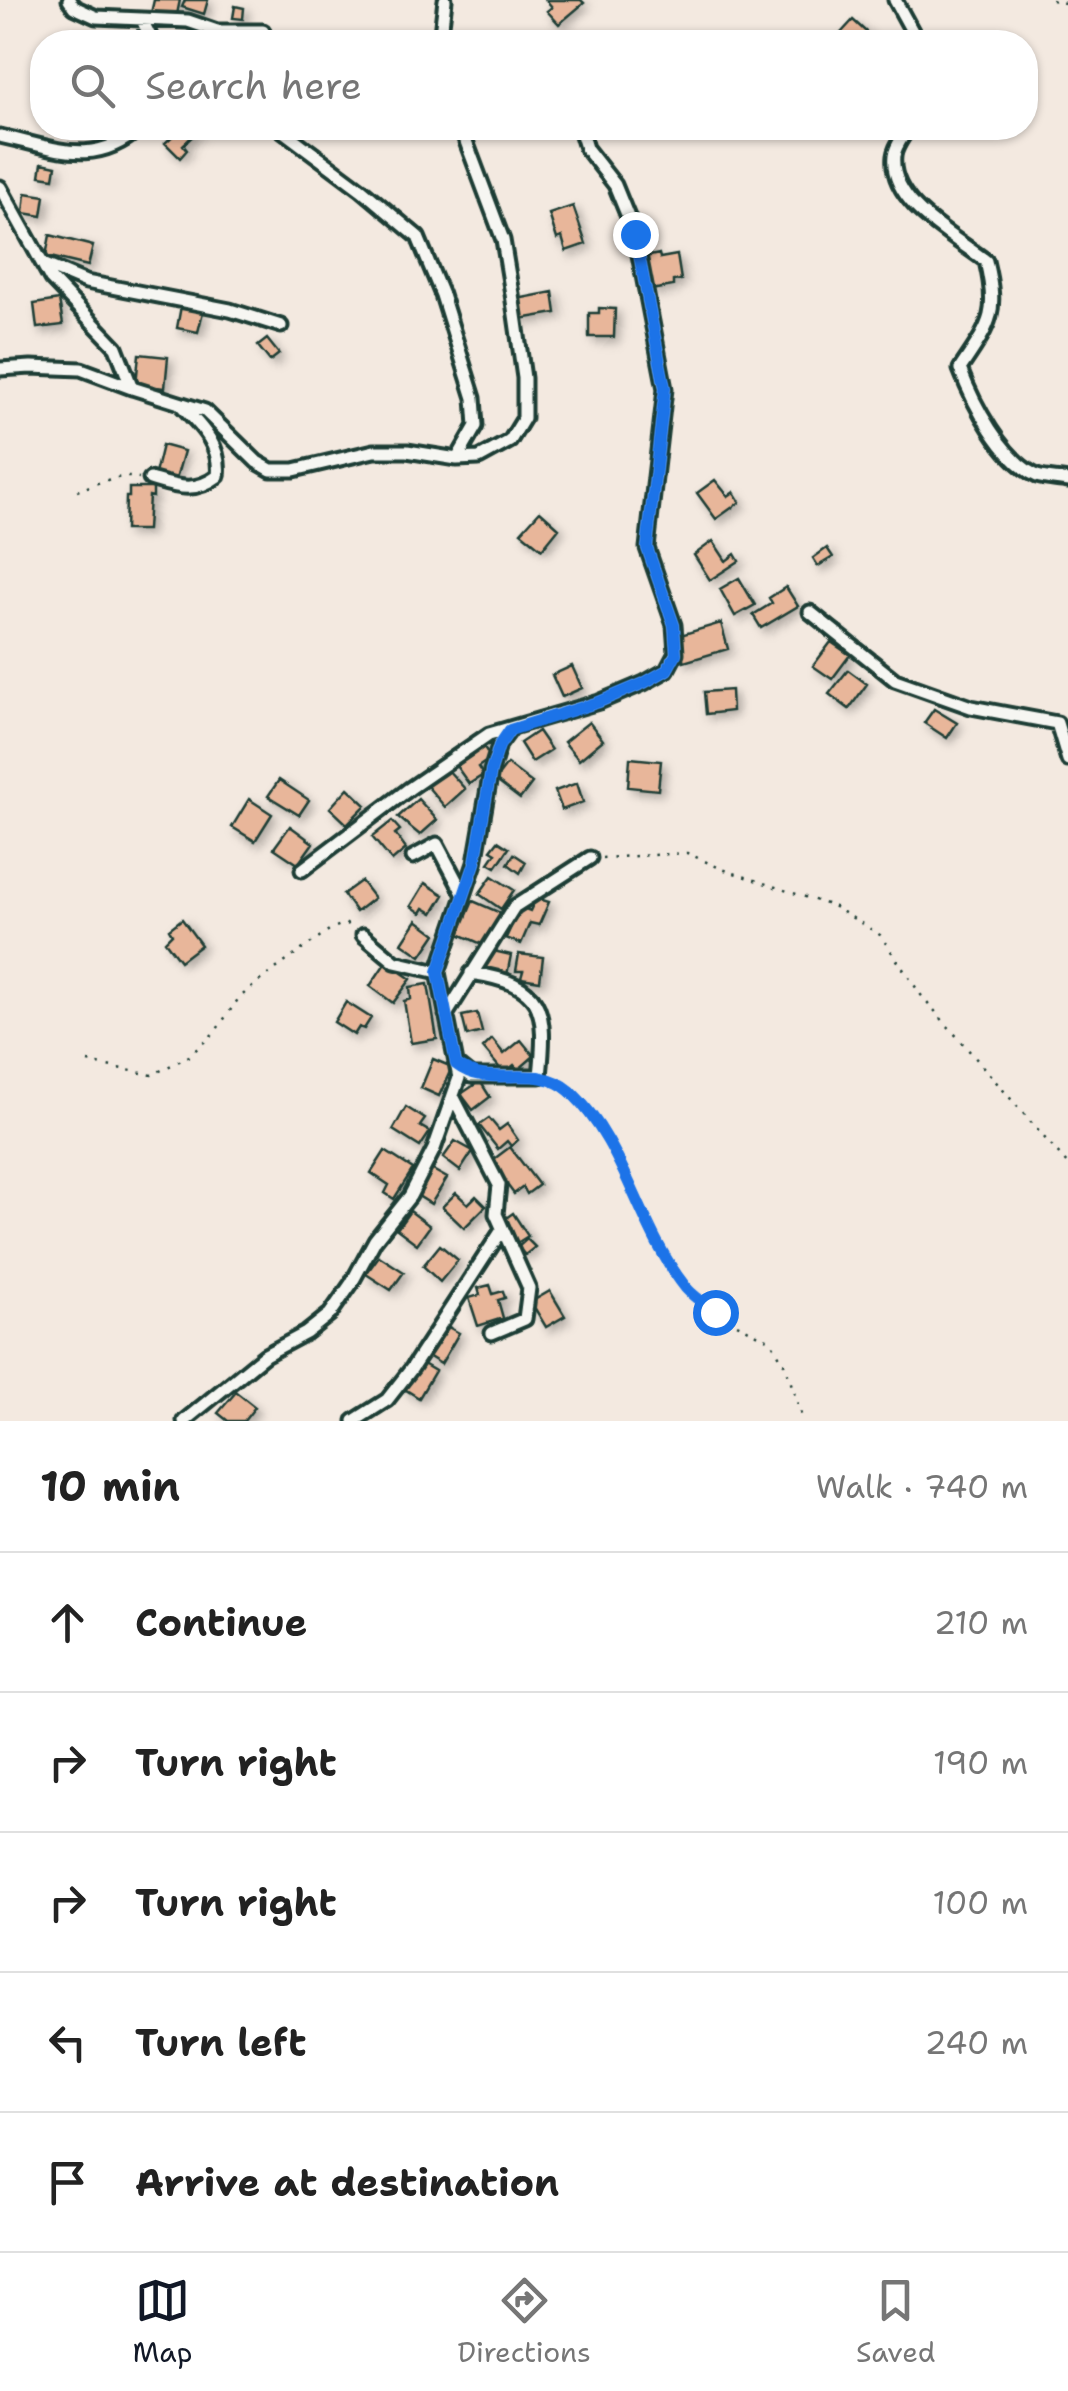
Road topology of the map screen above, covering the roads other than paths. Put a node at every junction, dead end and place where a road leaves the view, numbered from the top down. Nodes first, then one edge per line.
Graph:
1 (68, 0) edge
2 (445, 0) edge
3 (895, 0) edge
4 (142, 20) junction
5 (147, 30) edge
6 (214, 30) edge
7 (441, 30) edge
8 (911, 30) edge
9 (0, 136) edge
10 (122, 140) edge
11 (295, 140) edge
12 (466, 140) edge
13 (584, 140) edge
14 (901, 140) edge
15 (0, 188) edge
16 (43, 264) junction
17 (281, 326) dead end
18 (0, 369) edge
19 (132, 388) junction
20 (177, 401) junction
21 (457, 459) junction
22 (150, 479) road end
23 (1068, 481) edge
24 (810, 612) dead end
25 (510, 730) junction
26 (1068, 760) edge
27 (413, 857) dead end
28 (590, 858) road end
29 (302, 870) dead end
30 (464, 895) junction
31 (363, 935) road end
32 (438, 972) junction
33 (472, 972) junction
34 (446, 1014) junction
35 (456, 1064) junction
36 (452, 1096) junction
37 (502, 1230) junction
38 (492, 1333) dead end
39 (184, 1421) edge
40 (354, 1421) edge

1 - 4 street
2 - 7 street
3 - 8 street
4 - 5 street
4 - 6 street
9 - 10 street
11 - 21 street
12 - 21 street
13 - 25 street
14 - 23 street
15 - 16 street
16 - 17 street
16 - 19 street
18 - 19 street
19 - 20 street
20 - 21 street
20 - 22 street
24 - 26 street
25 - 29 street
25 - 30 street
27 - 30 street
28 - 33 street
30 - 32 street
31 - 32 street
32 - 34 street
33 - 34 street
33 - 35 street
34 - 35 street
35 - 36 street
36 - 37 street
36 - 39 street
37 - 38 street
37 - 40 street

